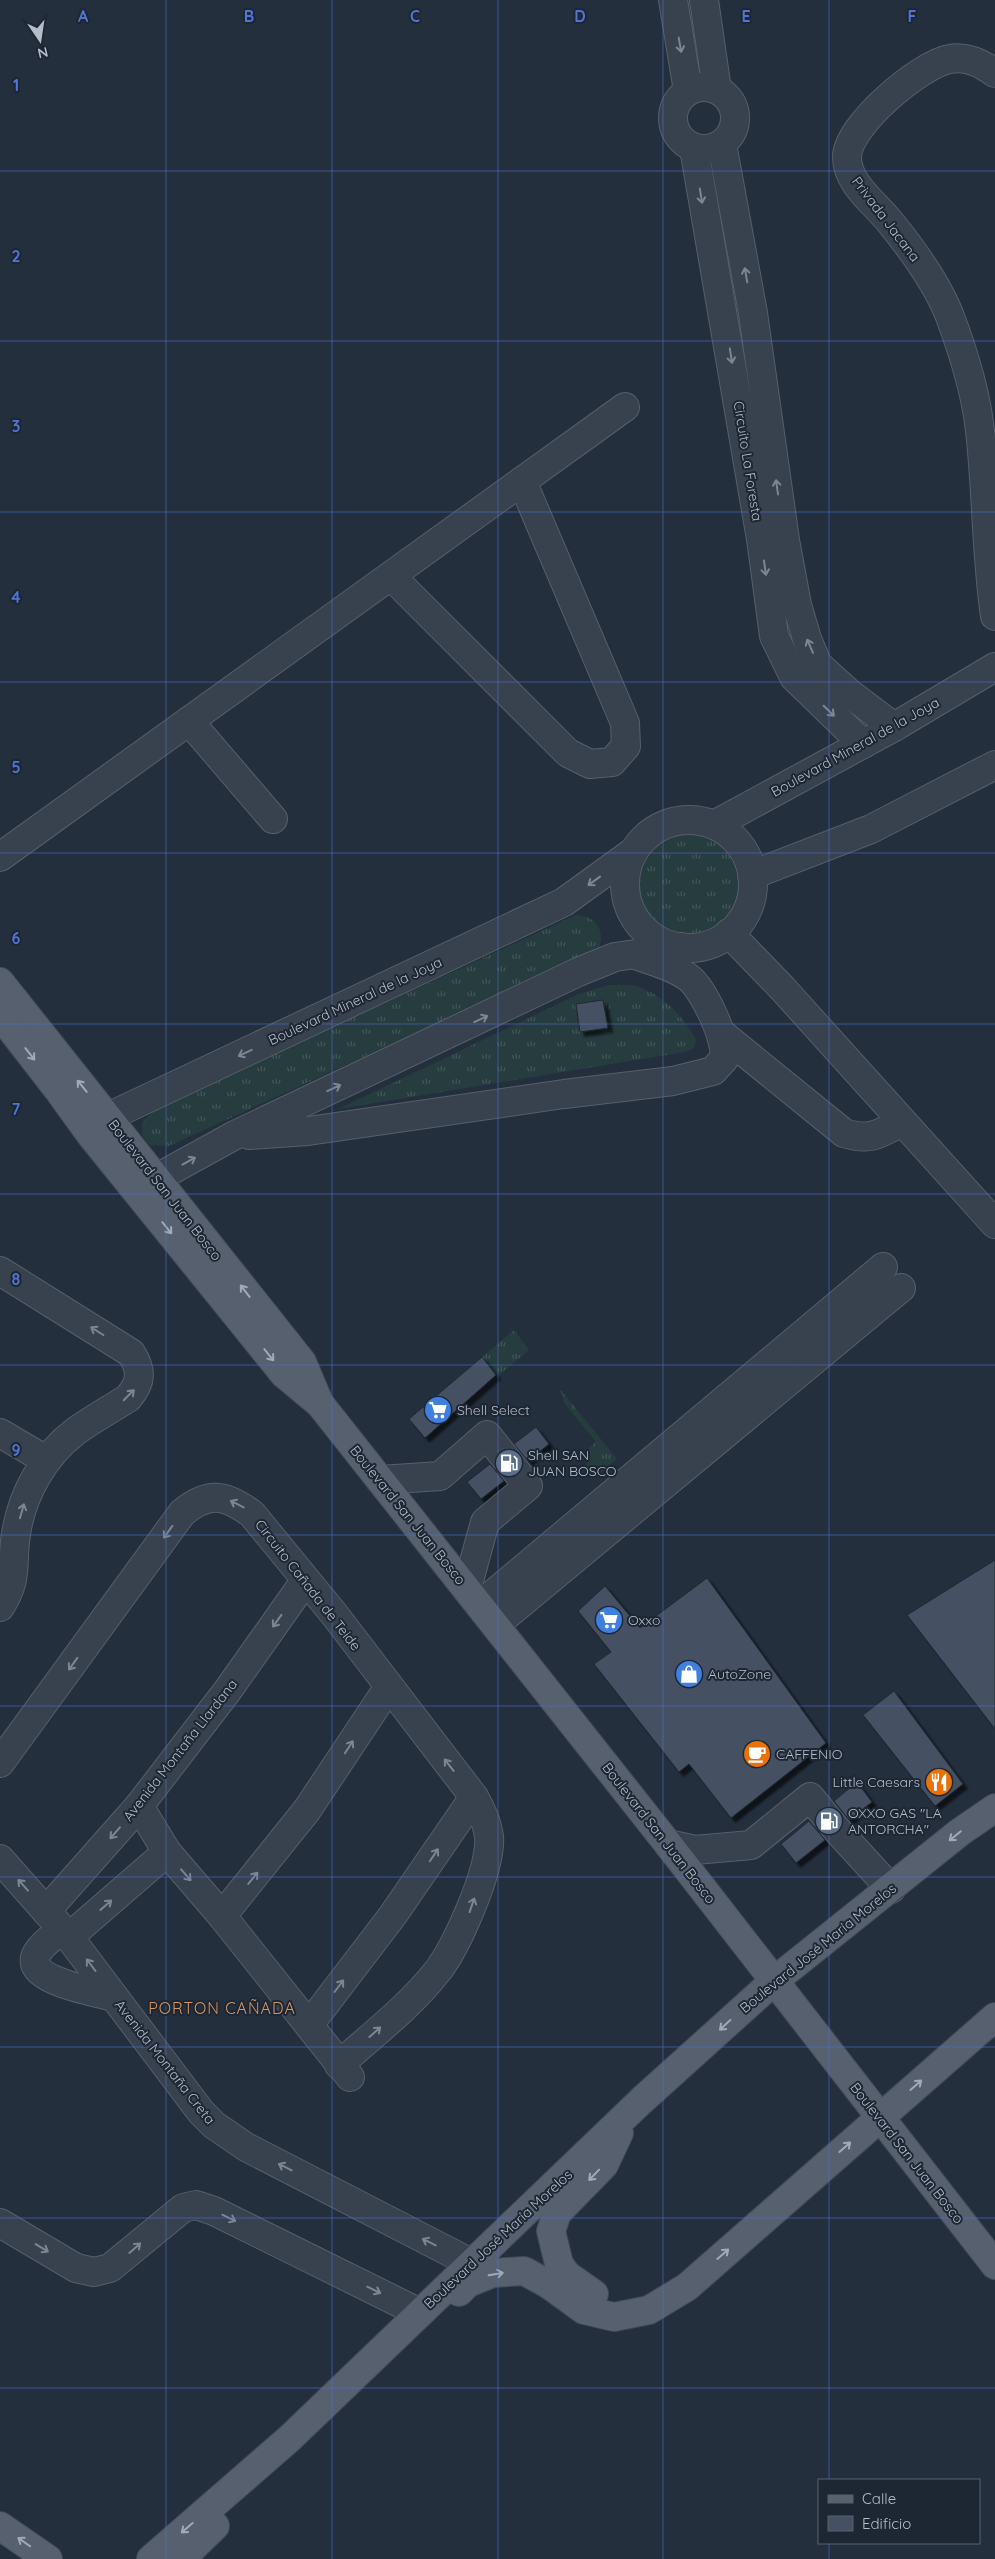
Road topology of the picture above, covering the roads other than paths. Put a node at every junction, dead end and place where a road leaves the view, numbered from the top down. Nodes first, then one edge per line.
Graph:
1 (672, 0) edge
2 (704, 0) edge
3 (995, 73) edge
4 (717, 90) junction
5 (688, 91) junction
6 (722, 144) junction
7 (694, 148) junction
8 (753, 313) junction
9 (724, 317) junction
10 (625, 407) dead end
11 (522, 482) junction
12 (773, 540) junction
13 (391, 576) junction
14 (995, 616) edge
15 (995, 667) edge
16 (189, 721) junction
17 (894, 727) junction
18 (863, 744) junction
19 (995, 766) edge
20 (273, 819) dead end
21 (714, 825) junction
22 (633, 852) junction
23 (0, 857) edge
24 (752, 875) junction
25 (729, 933) junction
26 (682, 947) junction
27 (634, 955) junction
28 (0, 982) edge
29 (0, 1015) edge
30 (722, 1034) junction
31 (901, 1122) junction
32 (99, 1126) junction
33 (236, 1136) junction
34 (147, 1184) junction
35 (995, 1224) edge
36 (883, 1267) dead end
37 (0, 1271) edge
38 (901, 1288) dead end
39 (0, 1433) edge
40 (46, 1460) junction
41 (380, 1480) junction
42 (7, 1564) edge
43 (306, 1581) junction
44 (481, 1606) junction
45 (0, 1607) edge
46 (388, 1688) junction
47 (0, 1763) edge
48 (474, 1797) junction
49 (139, 1806) junction
50 (995, 1808) edge
51 (668, 1844) junction
52 (167, 1852) junction
53 (0, 1859) edge
54 (891, 1889) junction
55 (222, 1916) junction
56 (59, 1925) junction
57 (774, 1981) junction
58 (114, 1997) junction
59 (995, 2016) edge
60 (309, 2025) junction
61 (626, 2118) junction
62 (879, 2118) junction
63 (0, 2223) edge
64 (472, 2264) junction
65 (995, 2265) edge
66 (687, 2286) junction
67 (420, 2313) junction
68 (372, 2361) junction
69 (290, 2438) junction
70 (0, 2526) edge
71 (48, 2559) edge
72 (151, 2559) edge
73 (182, 2559) edge

1 -> 5 street
2 - 4 street
3 - 14 street, Privada Jacana
4 - 5 street
4 - 6 street
5 - 7 street
6 - 7 street
8 -> 6 street, Circuito La Foresta
7 -> 9 street, Circuito La Foresta
8 - 9 street
12 -> 8 street, Circuito La Foresta
9 -> 12 street, Circuito La Foresta
10 - 11 street
11 - 13 street
11 - 13 street
17 -> 12 street, Circuito La Foresta
12 -> 18 street, Circuito La Foresta
13 - 16 street
15 - 17 street, Boulevard Mineral de la Joya
16 - 20 street
16 - 23 street
17 - 18 street, Boulevard Mineral de la Joya
18 - 21 street, Boulevard Mineral de la Joya
19 - 24 street
21 - 22 street
21 - 24 street
22 - 26 street
22 -> 32 street, Boulevard Mineral de la Joya
24 - 25 street
25 - 26 street
25 - 31 street
26 - 27 street
27 - 30 street
33 -> 27 street
32 -> 28 main road, Boulevard San Juan Bosco
29 -> 32 main road, Boulevard San Juan Bosco
30 - 31 street
30 - 33 street
31 - 35 street
32 - 34 main road, Boulevard San Juan Bosco
32 - 34 street
34 -> 33 street
34 - 41 main road, Boulevard San Juan Bosco
36 - 44 street
40 -> 37 street
38 - 44 street
39 - 40 street
42 -> 40 street
41 - 44 main road, Boulevard San Juan Bosco
41 - 44 street
42 - 45 street
43 - 46 street, Circuito Cañada de Teide
43 -> 47 street, Circuito Cañada de Teide
43 -> 49 street, Avenida Montaña Llardana
44 - 51 main road, Boulevard San Juan Bosco
48 -> 46 street, Circuito Cañada de Teide
55 -> 46 street
60 -> 48 street
60 -> 48 street, Circuito Cañada de Teide
49 - 52 street, Circuito Cañada de Teide
49 -> 56 street, Avenida Montaña Llardana
50 -> 54 main road, Boulevard José María Morelos
51 - 54 street
51 - 57 main road, Boulevard San Juan Bosco
52 -> 55 street, Circuito Cañada de Teide
56 -> 52 street
56 -> 53 street
54 - 57 main road, Boulevard José María Morelos
55 - 60 street, Circuito Cañada de Teide
58 -> 56 street, Avenida Montaña Creta
56 - 58 street
57 -> 61 main road, Boulevard José María Morelos
57 - 62 main road, Boulevard San Juan Bosco
64 -> 58 street, Avenida Montaña Creta
62 -> 59 main road, Boulevard José María Morelos
61 - 64 main road, Boulevard José María Morelos
61 -> 66 main road, Boulevard José María Morelos
62 - 65 main road, Boulevard San Juan Bosco
66 -> 62 main road, Boulevard José María Morelos
63 -> 67 street
64 - 67 main road, Boulevard José María Morelos
68 -> 66 main road, Boulevard José María Morelos
67 - 68 main road, Boulevard José María Morelos
68 - 69 main road, Boulevard José María Morelos
69 -> 72 main road, Boulevard José María Morelos
69 - 73 main road
71 -> 70 main road

